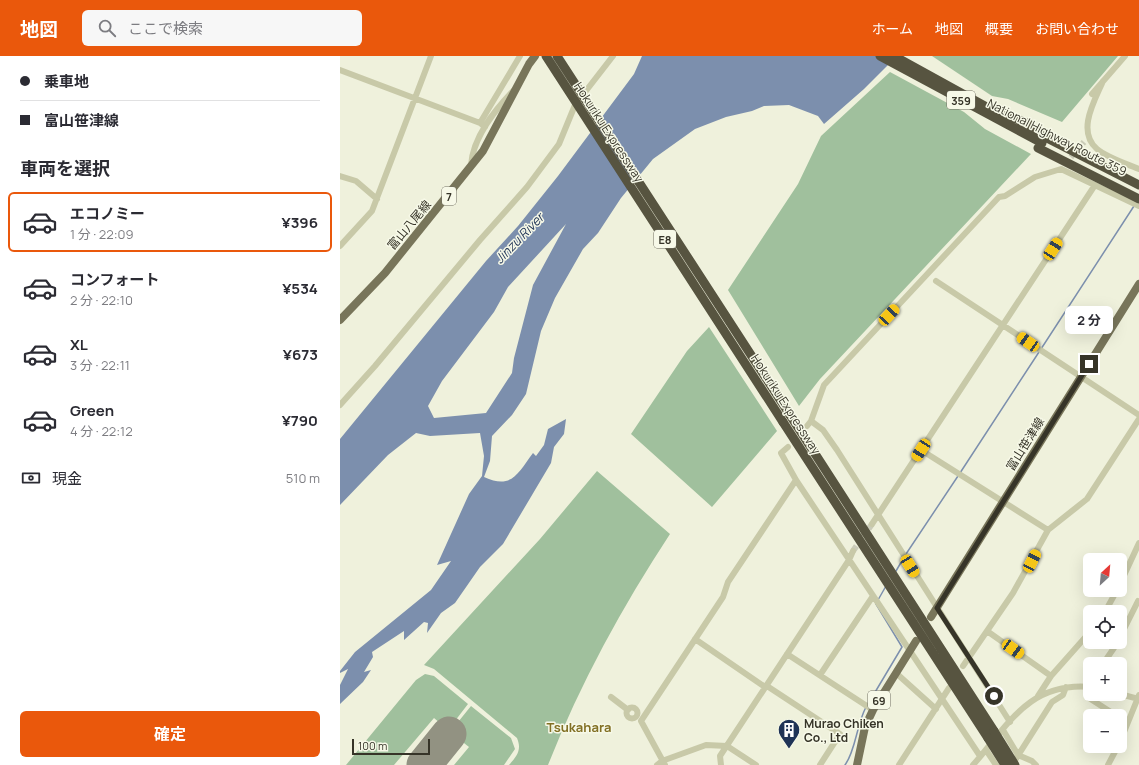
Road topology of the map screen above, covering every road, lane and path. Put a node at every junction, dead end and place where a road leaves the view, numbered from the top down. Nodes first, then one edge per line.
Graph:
1 (431, 56) edge
2 (520, 56) edge
3 (535, 56) edge
4 (546, 56) edge
5 (557, 56) edge
6 (613, 56) edge
7 (880, 56) edge
8 (894, 56) edge
9 (1125, 56) edge
10 (340, 70) edge
11 (1104, 81) junction
12 (518, 85) junction
13 (1092, 94) dead end
14 (414, 99) junction
15 (988, 107) junction
16 (976, 108) junction
17 (482, 125) junction
18 (1091, 141) junction
19 (1084, 142) tunnel mouth
20 (471, 166) junction
21 (1139, 169) edge
22 (340, 176) edge
23 (1139, 178) edge
24 (1139, 184) edge
25 (1094, 185) junction
26 (1139, 192) edge
27 (1139, 199) edge
28 (377, 200) junction
29 (1139, 206) edge
30 (340, 246) edge
31 (936, 281) dead end
32 (1139, 284) edge
33 (340, 320) edge
34 (1003, 325) junction
35 (1081, 377) junction
36 (340, 405) edge
37 (1139, 415) edge
38 (787, 419) junction
39 (1139, 419) edge
40 (788, 447) dead end
41 (921, 450) junction
42 (796, 480) junction
43 (1003, 502) junction
44 (878, 516) junction
45 (872, 524) tunnel mouth
46 (1048, 530) junction
47 (1139, 543) edge
48 (853, 551) tunnel mouth
49 (849, 560) junction
50 (1127, 569) edge
51 (873, 596) junction
52 (1138, 601) dead end
53 (937, 608) junction
54 (931, 617) dead end
55 (1127, 623) edge
56 (987, 631) junction
57 (695, 639) junction
58 (1083, 640) edge
59 (916, 641) dead end
60 (910, 651) junction
61 (787, 654) junction
62 (970, 657) junction
63 (964, 666) dead end
64 (896, 673) junction
65 (820, 675) junction
66 (1051, 676) junction
67 (766, 687) junction
68 (1066, 687) junction
69 (1083, 687) edge
70 (949, 688) dead end
71 (1127, 695) edge
72 (1038, 696) junction
73 (611, 697) dead end
74 (1138, 697) edge
75 (942, 700) junction
76 (1094, 701) edge
77 (936, 709) junction
78 (1106, 709) edge
79 (873, 710) junction
80 (639, 717) junction
81 (1010, 722) junction
82 (1128, 723) edge
83 (995, 733) junction
84 (727, 746) junction
85 (986, 750) junction
86 (1114, 753) edge
87 (1018, 755) junction
88 (980, 756) junction
89 (664, 763) edge
90 (657, 765) edge
91 (721, 765) edge
92 (756, 765) edge
93 (820, 765) edge
94 (857, 765) edge
95 (899, 765) edge
96 (972, 765) edge
97 (996, 765) edge
98 (1005, 765) edge
99 (1012, 765) edge
100 (1016, 765) edge
101 (1036, 765) edge
102 (1108, 765) edge

1 - 14 street
2 - 17 street
3 - 12 main road, 富山八尾線 / 7
4 - 38 highway, Hokuriku Expressway / E8, bridge
5 - 38 highway, Hokuriku Expressway / E8, bridge
6 - 36 street
7 - 16 highway, National Highway Route 359 / 359
8 - 15 highway, National Highway Route 359 / 359
9 - 11 street
10 - 14 street
11 - 13 street
11 - 18 street
12 - 17 street
12 - 20 main road, 富山八尾線 / 7
14 - 17 street
14 - 28 street
15 - 23 highway
15 - 24 highway, National Highway Route 359 / 359, bridge
16 - 26 highway, National Highway Route 359 / 359
16 - 27 highway, bridge
17 - 20 street
18 - 19 street
18 - 21 street
20 - 33 main road, 富山八尾線 / 7
22 - 28 street
25 - 29 street
25 - 34 street
25 - 44 street
28 - 30 street
31 - 34 street
32 - 35 main road, 富山笹津線
34 - 35 street
34 - 41 street
35 - 37 street
35 - 43 main road, 富山笹津線
38 - 83 highway, Hokuriku Expressway / E8
39 - 46 street
40 - 42 street
41 - 43 street
41 - 44 street
42 - 49 street
42 - 57 street
43 - 46 street
43 - 53 main road, 富山笹津線
44 - 45 street
44 - 53 street
46 - 56 street
47 - 50 street
48 - 49 street
49 - 51 street
49 - 61 street
51 - 60 street
51 - 65 street
52 - 55 street
53 - 54 main road, 富山笹津線
53 - 62 street
56 - 62 street
56 - 66 street
57 - 67 street
57 - 80 street
58 - 66 street
59 - 60 main road, 69
60 - 64 main road, 69
60 - 75 street
61 - 65 street
61 - 67 street
62 - 63 street
62 - 81 street
64 - 77 street
64 - 79 main road, 69
65 - 79 street
66 - 72 street
67 - 84 street
67 - 93 street
68 - 69 street
68 - 72 street
68 - 87 street
70 - 75 street
71 - 74 street
72 - 81 street
73 - 80 street
74 - 82 street
75 - 77 street
75 - 88 street
76 - 78 street
77 - 95 street
79 - 94 main road, 69
80 - 89 street
81 - 83 street
83 - 85 street
83 - 87 street
83 - 98 highway, Hokuriku Expressway / E8, bridge
83 - 100 highway, Hokuriku Expressway / E8, bridge
84 - 89 street
84 - 91 street
84 - 92 street
85 - 88 street
85 - 97 street
86 - 102 street
87 - 99 street
87 - 101 street
88 - 96 street
89 - 90 street

